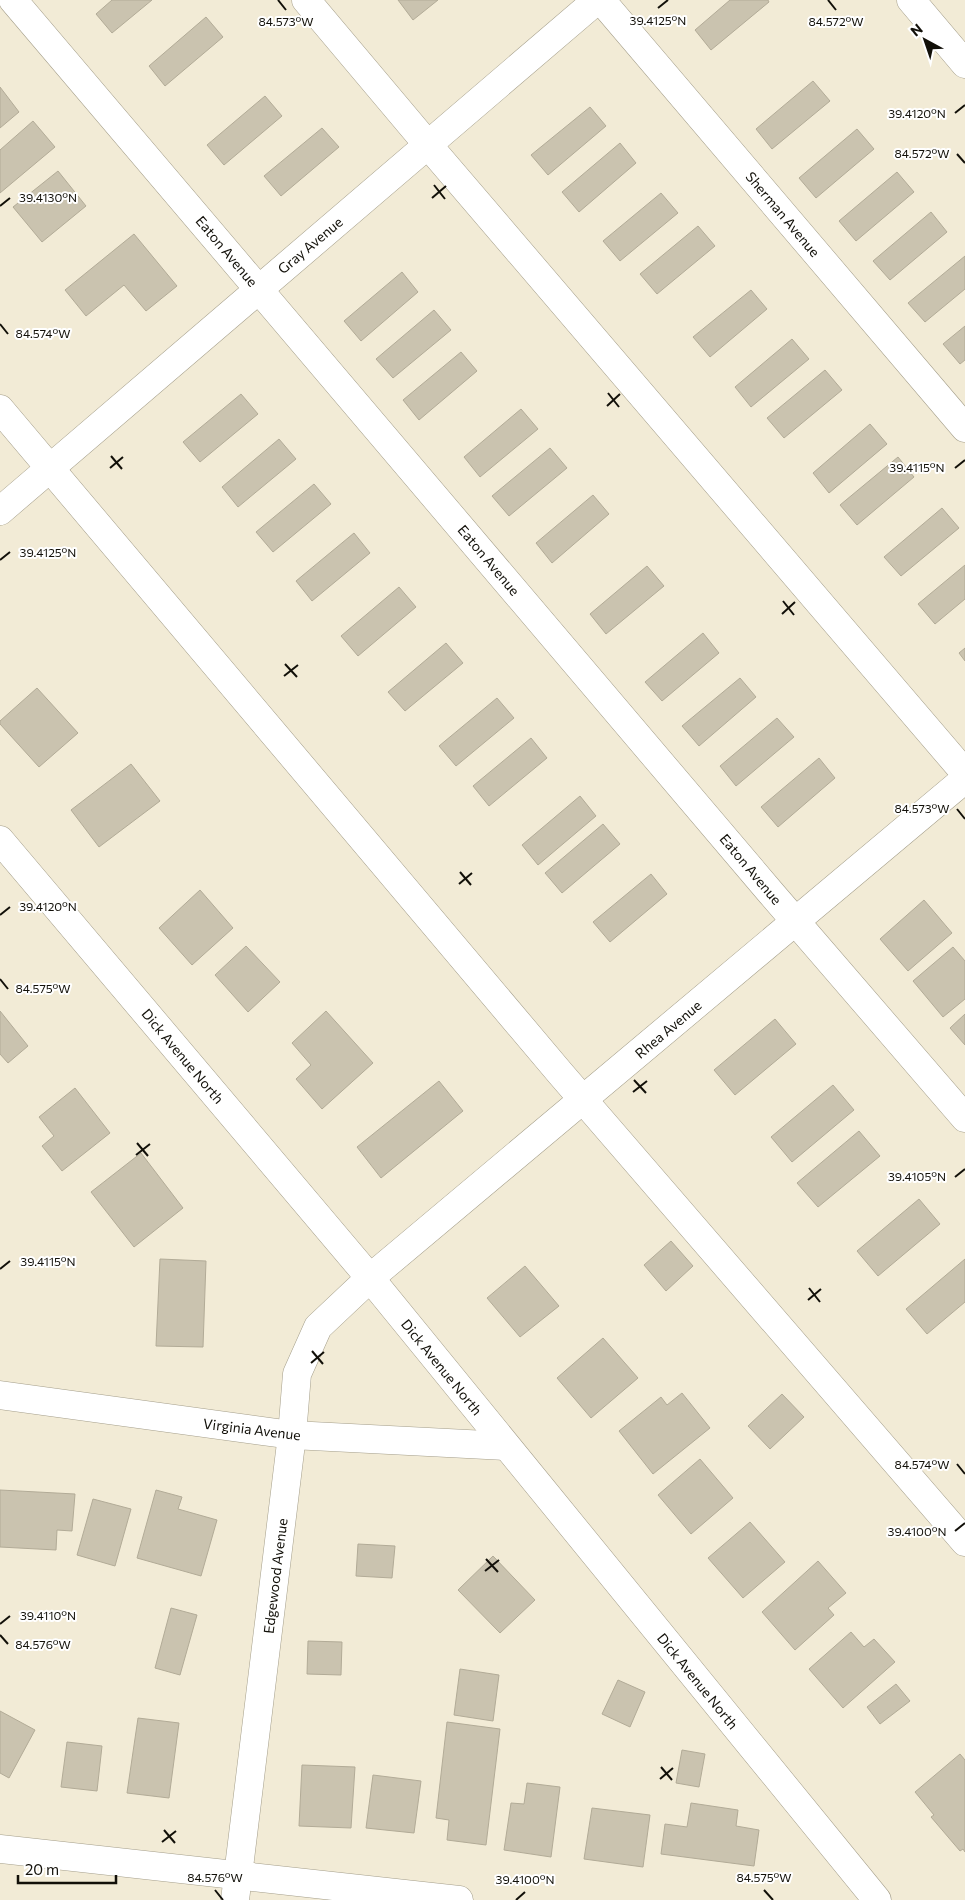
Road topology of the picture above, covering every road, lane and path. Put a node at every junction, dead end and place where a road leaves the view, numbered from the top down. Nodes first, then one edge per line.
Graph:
1 (13, 0) edge
2 (306, 0) edge
3 (597, 0) edge
4 (601, 0) edge
5 (911, 0) edge
6 (965, 64) edge
7 (428, 145) junction
8 (259, 288) junction
9 (0, 409) edge
10 (965, 428) edge
11 (50, 468) junction
12 (0, 511) edge
13 (965, 774) edge
14 (965, 779) edge
15 (0, 840) edge
16 (796, 922) junction
17 (584, 1100) junction
18 (965, 1118) edge
19 (370, 1278) junction
20 (0, 1396) edge
21 (292, 1435) junction
22 (506, 1446) junction
23 (965, 1542) edge
24 (0, 1849) edge
25 (237, 1888) edge
26 (460, 1900) edge
27 (878, 1900) edge

1 - 8 street, Eaton Avenue
2 - 7 street
3 - 7 street, Gray Avenue
4 - 10 street, Sherman Avenue
5 - 6 street
7 - 8 street, Gray Avenue
7 - 13 street
8 - 11 street, Gray Avenue
8 - 16 street, Eaton Avenue
9 - 11 street
11 - 12 street, Gray Avenue
11 - 17 street
14 - 16 street, Rhea Avenue
15 - 19 street, Dick Avenue North
16 - 17 street, Rhea Avenue
16 - 18 street, Eaton Avenue
17 - 19 street, Rhea Avenue
17 - 23 street
19 - 21 street, Edgewood Avenue
19 - 22 street, Dick Avenue North
20 - 21 street, Virginia Avenue
21 - 22 street, Virginia Avenue
21 - 25 street, Edgewood Avenue
22 - 27 street, Dick Avenue North
24 - 25 street
25 - 26 street

